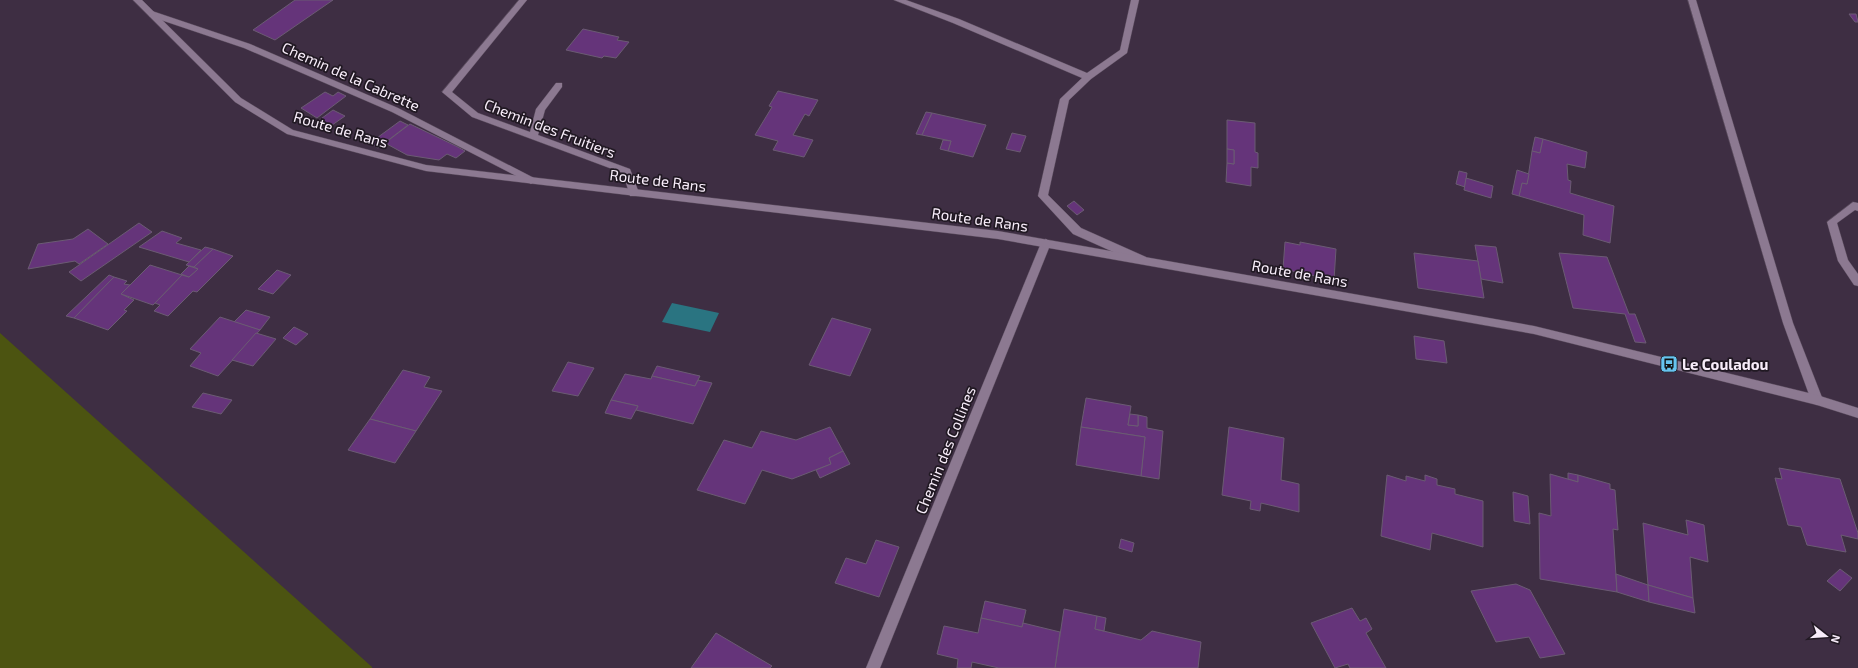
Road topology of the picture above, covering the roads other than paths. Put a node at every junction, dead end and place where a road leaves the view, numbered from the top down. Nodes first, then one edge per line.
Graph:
1 (137, 0) edge
2 (523, 0) edge
3 (898, 0) edge
4 (1135, 0) edge
5 (1692, 0) edge
6 (152, 14) junction
7 (1088, 77) junction
8 (559, 85) dead end
9 (533, 136) junction
10 (531, 180) junction
11 (634, 193) junction
12 (1858, 207) edge
13 (1046, 243) junction
14 (1142, 260) junction
15 (1858, 282) edge
16 (1817, 400) junction
17 (1858, 413) edge
18 (873, 668) edge

1 - 6 street, Route de Rans
2 - 9 street, Chemin des Fruitiers
3 - 7 street
4 - 7 street
5 - 16 street
6 - 10 street, Chemin de la Cabrette
6 - 10 street, Route de Rans
7 - 14 street
8 - 9 street
9 - 11 street, Chemin des Fruitiers
10 - 11 street, Route de Rans
11 - 13 street, Route de Rans
12 - 15 street
13 - 14 street, Route de Rans
13 - 18 street, Chemin des Collines
14 - 16 street, Route de Rans
16 - 17 street, Route de Rans

